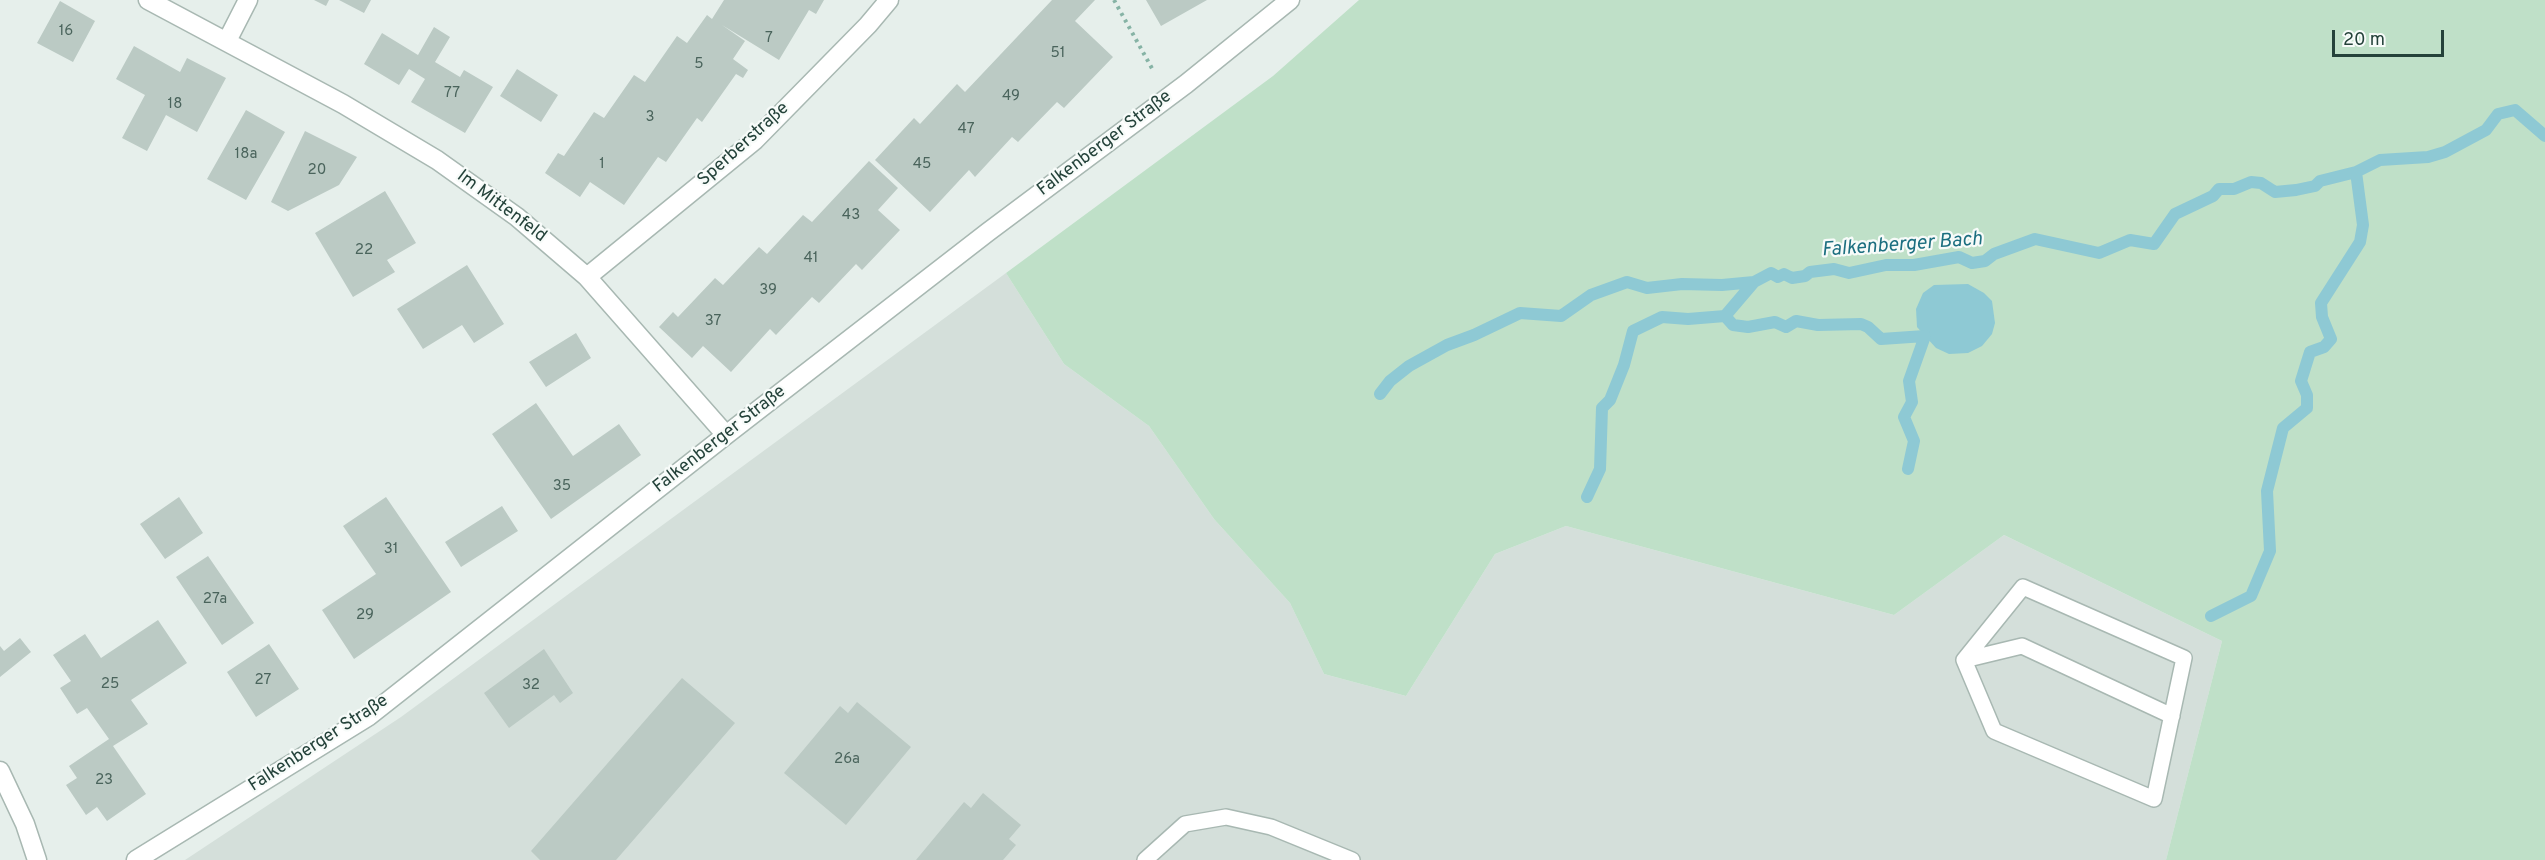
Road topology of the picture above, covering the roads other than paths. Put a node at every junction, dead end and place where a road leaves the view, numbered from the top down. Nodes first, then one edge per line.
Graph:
1 (148, 0) edge
2 (248, 0) edge
3 (889, 0) edge
4 (1290, 0) edge
5 (227, 41) junction
6 (587, 277) junction
7 (726, 435) junction
8 (1964, 660) junction
9 (2172, 716) junction
10 (0, 771) edge
11 (37, 860) edge
12 (136, 860) edge
13 (1145, 860) edge
14 (1352, 860) edge

1 - 5 street, Im Mittenfeld
2 - 5 street
3 - 6 street, Sperberstraße
4 - 7 street, Falkenberger Straße
5 - 6 street, Im Mittenfeld
6 - 7 street, Im Mittenfeld
7 - 12 street, Falkenberger Straße
8 - 9 lane
8 - 9 lane
8 - 9 lane
10 - 11 street
13 - 14 lane

